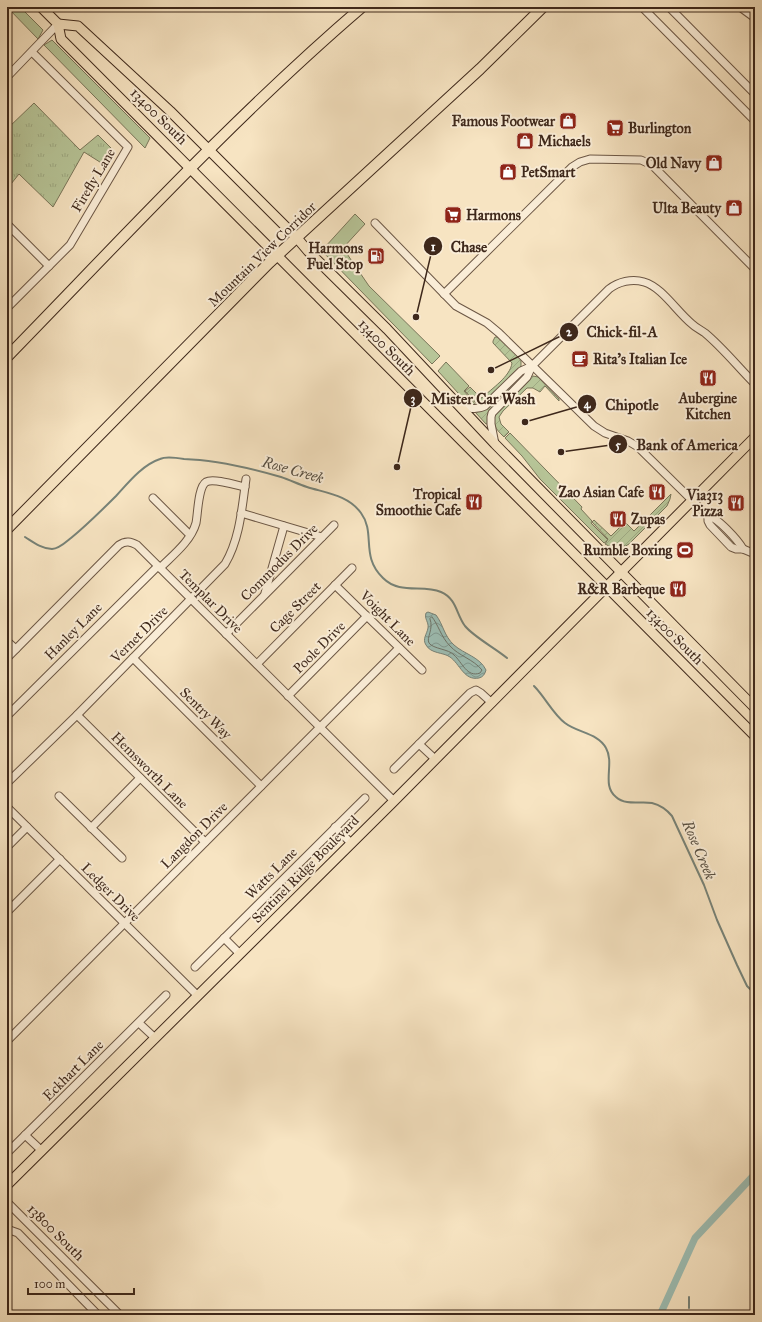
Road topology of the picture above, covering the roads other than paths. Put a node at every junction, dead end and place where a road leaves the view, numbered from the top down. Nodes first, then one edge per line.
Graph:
1 (41, 7) edge
2 (362, 7) edge
3 (543, 7) edge
4 (642, 7) edge
5 (669, 7) edge
6 (740, 7) edge
7 (755, 18) edge
8 (58, 24) junction
9 (32, 52) junction
10 (7, 77) edge
11 (755, 94) edge
12 (755, 121) edge
13 (210, 150) junction
14 (191, 168) junction
15 (374, 223) dead end
16 (7, 224) edge
17 (297, 238) junction
18 (278, 256) junction
19 (49, 266) junction
20 (755, 269) edge
21 (444, 294) junction
22 (7, 308) edge
23 (7, 357) edge
24 (532, 366) junction
25 (755, 384) edge
26 (456, 403) junction
27 (755, 437) edge
28 (495, 444) junction
29 (246, 479) dead end
30 (245, 487) junction
31 (153, 498) dead end
32 (692, 501) junction
33 (241, 513) junction
34 (334, 525) dead end
35 (284, 526) junction
36 (7, 529) edge
37 (190, 535) junction
38 (322, 537) junction
39 (755, 554) edge
40 (159, 567) junction
41 (352, 568) dead end
42 (622, 572) junction
43 (335, 585) junction
44 (606, 588) junction
45 (264, 595) junction
46 (191, 599) junction
47 (367, 616) junction
48 (226, 634) junction
49 (7, 640) edge
50 (399, 648) junction
51 (16, 649) junction
52 (7, 658) edge
53 (133, 658) junction
54 (256, 664) junction
55 (422, 670) dead end
56 (288, 696) junction
57 (492, 702) junction
58 (755, 708) edge
59 (76, 715) junction
60 (7, 716) edge
61 (320, 727) junction
62 (755, 736) edge
63 (419, 744) junction
64 (435, 759) junction
65 (394, 769) dead end
66 (140, 778) junction
67 (7, 783) edge
68 (261, 786) junction
69 (59, 796) dead end
70 (364, 798) dead end
71 (394, 801) junction
72 (7, 807) edge
73 (27, 826) junction
74 (336, 827) junction
75 (91, 828) junction
76 (205, 842) junction
77 (351, 843) junction
78 (7, 847) edge
79 (122, 858) dead end
80 (60, 859) junction
81 (7, 912) edge
82 (125, 924) junction
83 (224, 938) junction
84 (240, 954) junction
85 (195, 967) dead end
86 (166, 995) dead end
87 (198, 996) junction
88 (139, 1023) junction
89 (155, 1038) junction
90 (7, 1041) edge
91 (25, 1135) junction
92 (42, 1152) junction
93 (7, 1153) edge
94 (7, 1185) edge
95 (7, 1202) edge
96 (7, 1229) edge
97 (98, 1315) edge
98 (120, 1315) edge

1 - 8 main road, 13400 South
2 - 13 highway
3 - 17 highway, Mountain View Corridor
4 - 12 street
5 - 11 street
6 - 7 street
8 - 9 street
8 - 13 main road, 13400 South
8 - 14 main road, 13400 South
9 - 10 street
9 - 19 street, Firefly Lane
13 - 14 highway
13 - 17 main road, 13400 South
14 - 18 main road, 13400 South
14 - 23 highway
15 - 21 street
16 - 19 street
17 - 18 highway, Mountain View Corridor
17 - 26 main road, 13400 South
18 - 36 highway, Mountain View Corridor
18 - 44 main road, 13400 South
19 - 22 street, Firefly Lane
20 - 21 street
21 - 24 street
24 - 25 street
24 - 26 street
24 - 28 street
24 - 32 street
26 - 28 main road, 13400 South
27 - 32 main road, Sentinel Ridge Boulevard
28 - 42 main road, 13400 South
29 - 30 street, Vernet Drive
30 - 33 street, Vernet Drive
30 - 37 street, Hanley Lane
31 - 37 street
32 - 39 street
32 - 42 main road, Sentinel Ridge Boulevard
33 - 35 street
33 - 46 street, Vernet Drive
34 - 38 street, Commodus Drive
35 - 38 street
35 - 45 street
37 - 40 street, Hanley Lane
38 - 45 street, Commodus Drive
40 - 46 street, Templar Drive
40 - 51 street, Templar Drive
40 - 60 street, Hanley Lane
41 - 43 street, Cage Street
42 - 44 main road, Sentinel Ridge Boulevard
42 - 58 main road, 13400 South
43 - 47 street, Voight Lane
43 - 54 street, Cage Street
44 - 57 main road, Sentinel Ridge Boulevard
44 - 62 main road, 13400 South
45 - 48 street, Commodus Drive
46 - 48 street, Templar Drive
46 - 53 street, Vernet Drive
47 - 50 street, Voight Lane
47 - 56 street, Poole Drive
48 - 54 street, Templar Drive
49 - 51 street
50 - 55 street, Voight Lane
50 - 61 street, Langdon Drive
51 - 52 street, Templar Drive
53 - 59 street, Vernet Drive
53 - 68 street, Sentry Way
54 - 56 street, Templar Drive
56 - 61 street, Templar Drive
57 - 63 street
57 - 64 main road, Sentinel Ridge Boulevard
59 - 66 street, Hemsworth Lane
59 - 67 street, Vernet Drive
61 - 68 street, Langdon Drive
61 - 71 street, Templar Drive
63 - 64 street
63 - 65 street
64 - 71 main road, Sentinel Ridge Boulevard
66 - 75 street
66 - 76 street, Hemsworth Lane
68 - 76 street, Langdon Drive
69 - 75 street
70 - 74 street, Watts Lane
71 - 77 main road, Sentinel Ridge Boulevard
72 - 73 street, Ledger Drive
73 - 78 street
73 - 80 street, Ledger Drive
74 - 77 street
74 - 83 street, Watts Lane
75 - 79 street
76 - 82 street, Langdon Drive
77 - 84 main road, Sentinel Ridge Boulevard
80 - 81 street
80 - 82 street, Ledger Drive
82 - 87 street, Ledger Drive
82 - 90 street, Langdon Drive
83 - 84 street
83 - 85 street, Watts Lane
84 - 87 main road, Sentinel Ridge Boulevard
86 - 88 street, Eckhart Lane
87 - 89 main road, Sentinel Ridge Boulevard
88 - 89 street
88 - 91 street, Eckhart Lane
89 - 92 main road, Sentinel Ridge Boulevard
91 - 92 street
91 - 93 street, Eckhart Lane
92 - 94 main road, Sentinel Ridge Boulevard
95 - 98 street, 13800 South
96 - 97 street

